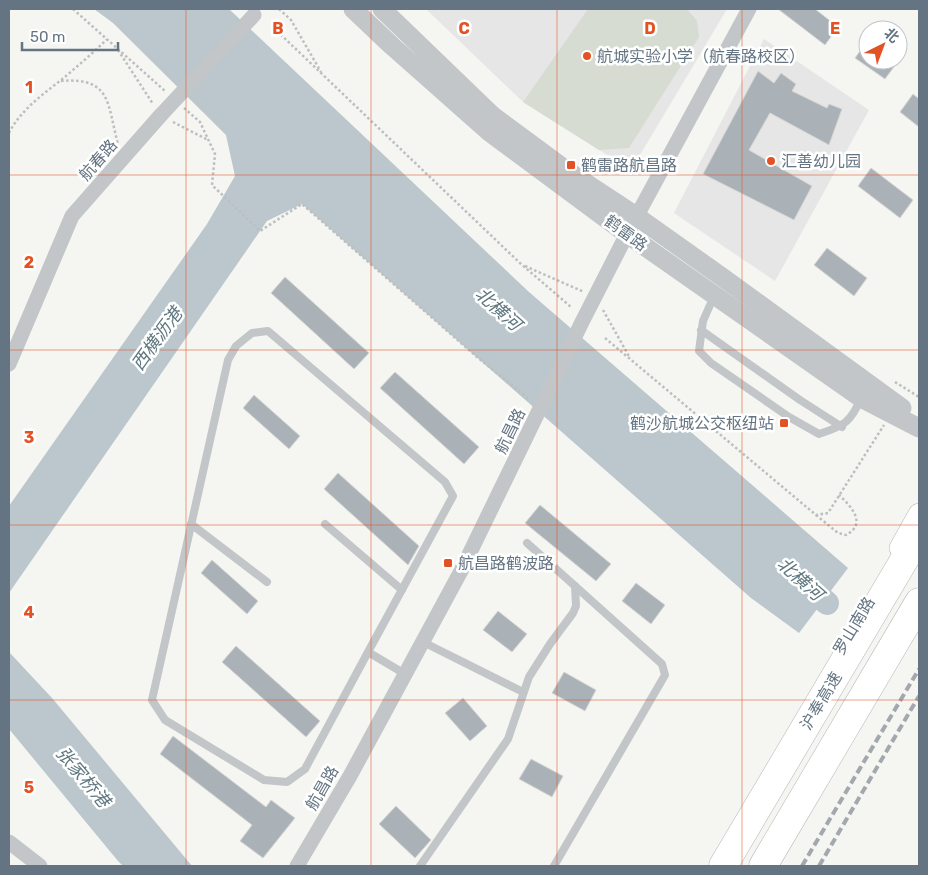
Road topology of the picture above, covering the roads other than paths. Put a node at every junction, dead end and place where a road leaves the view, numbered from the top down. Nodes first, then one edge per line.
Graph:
1 (353, 9) edge
2 (382, 9) edge
3 (749, 9) edge
4 (257, 12) edge
5 (636, 216) junction
6 (627, 234) junction
7 (714, 294) junction
8 (701, 330) junction
9 (9, 364) edge
10 (864, 391) junction
11 (919, 420) edge
12 (842, 427) junction
13 (919, 428) edge
14 (919, 514) edge
15 (191, 524) junction
16 (325, 524) dead end
17 (919, 535) edge
18 (527, 543) dead end
19 (267, 582) dead end
20 (575, 586) junction
21 (919, 589) edge
22 (402, 590) junction
23 (919, 602) edge
24 (423, 642) junction
25 (368, 652) junction
26 (405, 674) junction
27 (523, 692) junction
28 (9, 842) edge
29 (40, 866) edge
30 (297, 866) edge
31 (420, 866) edge
32 (554, 866) edge
33 (712, 866) edge
34 (723, 866) edge
35 (763, 866) edge

1 - 6 street, 鹤雷路
2 - 5 street, 鹤雷路
3 - 5 street, 航昌路
4 - 9 street, 航春路, bridge
5 - 6 street, 航昌路
5 - 10 street, 鹤雷路
6 - 7 street, 鹤雷路
6 - 24 street, 航昌路
7 - 8 lane
7 - 10 street, 鹤雷路
8 - 12 lane
8 - 12 lane
10 - 11 street, 鹤雷路
10 - 12 lane
10 - 13 street, 鹤雷路
14 - 33 main road, 罗山南路
15 - 19 lane
15 - 22 lane
15 - 25 lane
16 - 22 lane
17 - 34 highway, 沪奉高速
18 - 20 lane
20 - 27 lane
20 - 32 lane
21 - 35 main road
22 - 25 lane
23 - 35 highway
24 - 26 street, 航昌路
24 - 27 lane
25 - 26 lane
26 - 30 street, 航昌路
27 - 31 lane
28 - 29 street

